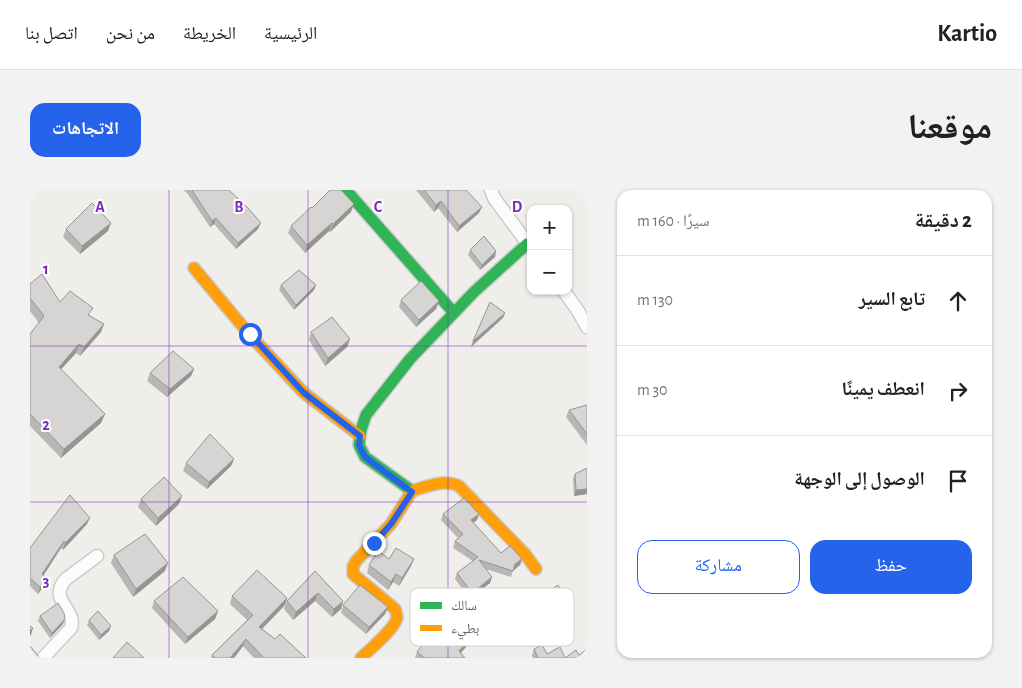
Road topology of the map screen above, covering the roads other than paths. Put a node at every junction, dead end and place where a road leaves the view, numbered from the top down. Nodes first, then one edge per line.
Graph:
1 (346, 190) edge
2 (491, 190) edge
3 (527, 243) edge
4 (527, 248) edge
5 (194, 268) dead end
6 (567, 295) edge
7 (454, 313) junction
8 (587, 327) edge
9 (360, 436) junction
10 (412, 492) junction
11 (97, 556) dead end
12 (536, 569) dead end
13 (42, 658) edge
14 (361, 658) edge

1 - 7 street
2 - 3 street
4 - 7 street
5 - 9 street
6 - 8 street
7 - 9 street
9 - 10 street
10 - 12 street
10 - 14 street
11 - 13 street

